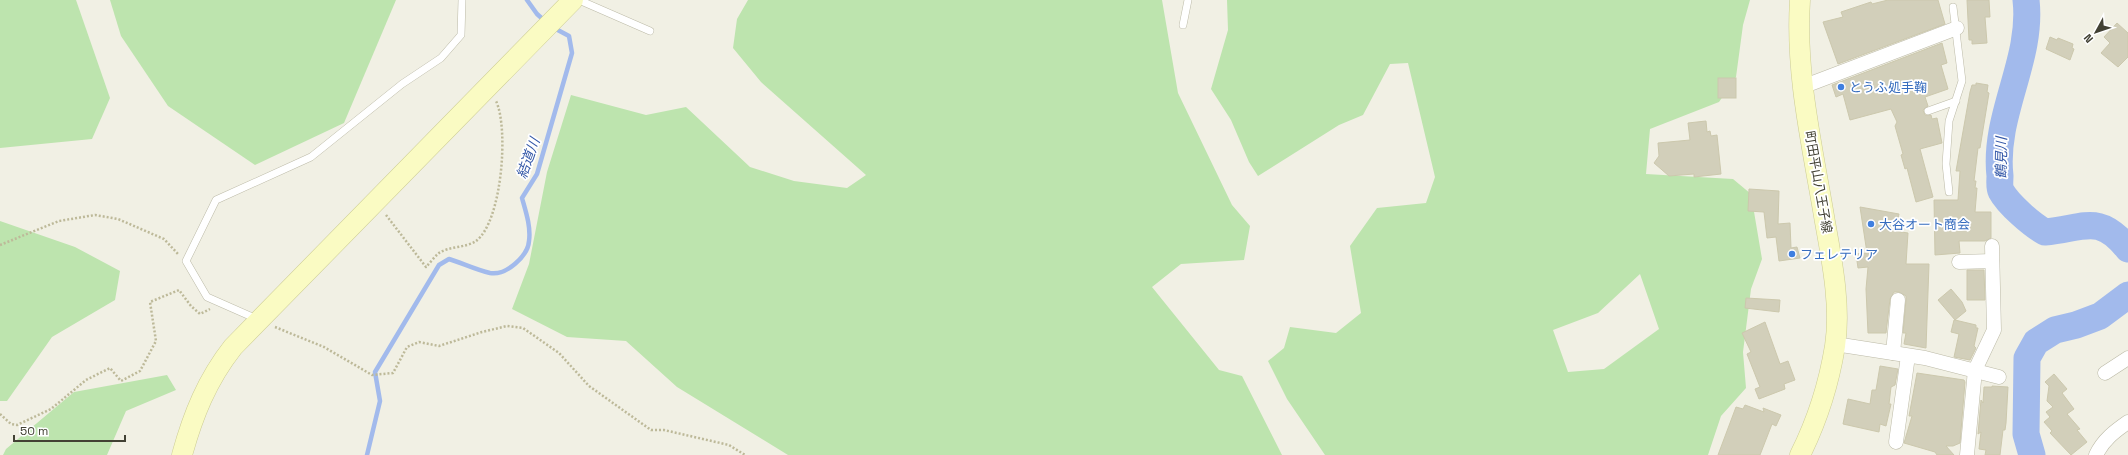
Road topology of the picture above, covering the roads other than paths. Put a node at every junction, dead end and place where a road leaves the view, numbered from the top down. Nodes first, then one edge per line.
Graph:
1 (462, 0) edge
2 (573, 0) edge
3 (579, 0) edge
4 (1188, 0) edge
5 (1800, 0) edge
6 (1953, 7) dead end
7 (1183, 25) dead end
8 (1956, 28) junction
9 (650, 31) dead end
10 (1802, 87) junction
11 (1956, 101) junction
12 (1928, 110) dead end
13 (1949, 192) dead end
14 (1992, 246) dead end
15 (1959, 262) dead end
16 (1992, 262) junction
17 (1898, 300) dead end
18 (259, 320) junction
19 (1835, 344) junction
20 (1892, 353) junction
21 (1908, 356) junction
22 (2128, 358) edge
23 (1975, 370) junction
24 (2105, 372) dead end
25 (1999, 377) dead end
26 (2128, 422) edge
27 (1896, 442) dead end
28 (182, 455) edge
29 (1800, 455) edge
30 (1966, 455) edge
31 (2096, 455) edge

1 - 18 lane
2 - 18 street
3 - 9 lane
4 - 7 lane
5 - 10 street, 町田平山八王子線
6 - 8 lane
8 - 10 street
8 - 11 lane
10 - 19 street, 町田平山八王子線
11 - 12 lane
11 - 13 lane
14 - 16 street
15 - 16 street
16 - 23 street
17 - 20 street
18 - 28 street
19 - 20 street
19 - 29 street, 町田平山八王子線
20 - 21 street
21 - 23 street
21 - 27 street
22 - 24 street
23 - 25 street
23 - 30 street
26 - 31 street

